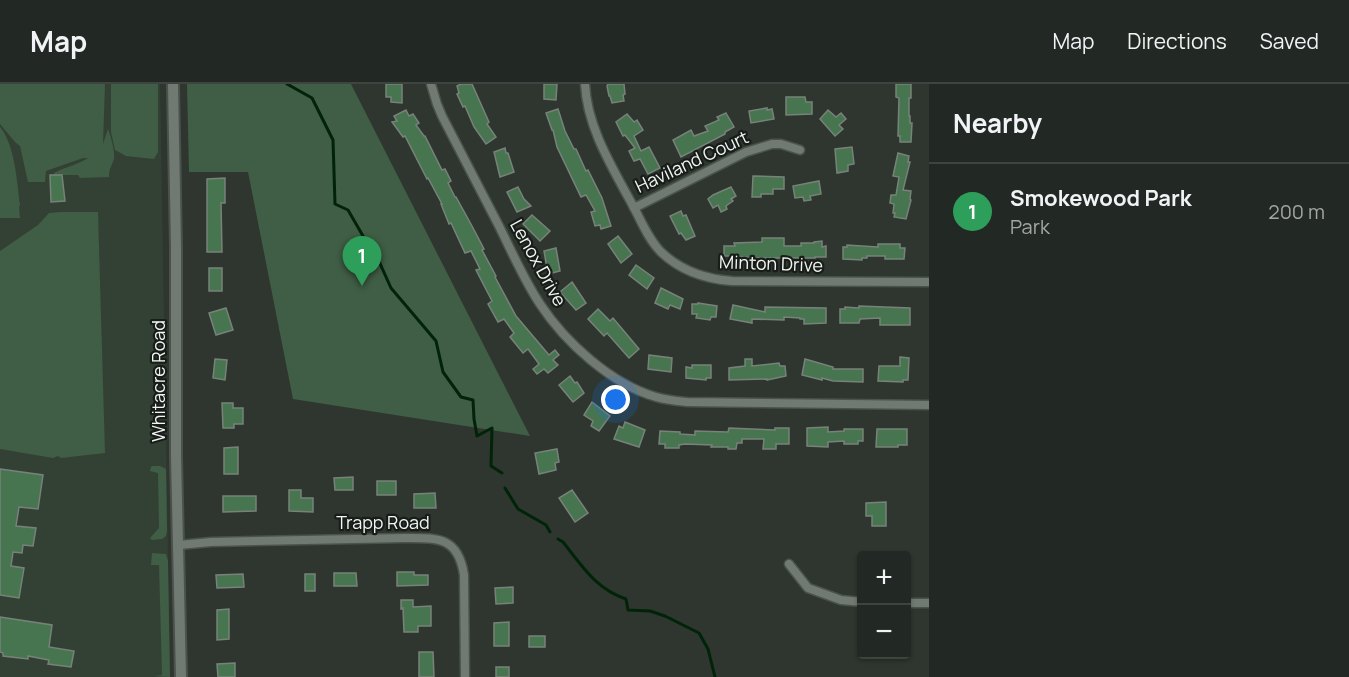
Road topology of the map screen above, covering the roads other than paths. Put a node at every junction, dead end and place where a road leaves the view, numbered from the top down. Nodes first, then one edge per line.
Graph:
1 (173, 84) edge
2 (431, 84) edge
3 (585, 84) edge
4 (800, 150) dead end
5 (634, 208) junction
6 (929, 282) edge
7 (929, 405) edge
8 (179, 545) junction
9 (789, 564) dead end
10 (857, 602) edge
11 (911, 603) edge
12 (929, 603) edge
13 (182, 677) edge
14 (465, 677) edge

1 - 8 street, Whitacre Road
2 - 7 street, Lenox Drive
3 - 5 street, Minton Drive
4 - 5 street, Haviland Court
5 - 6 street, Minton Drive
8 - 13 street, Whitacre Road
8 - 14 street, Trapp Road
9 - 10 street
11 - 12 street

